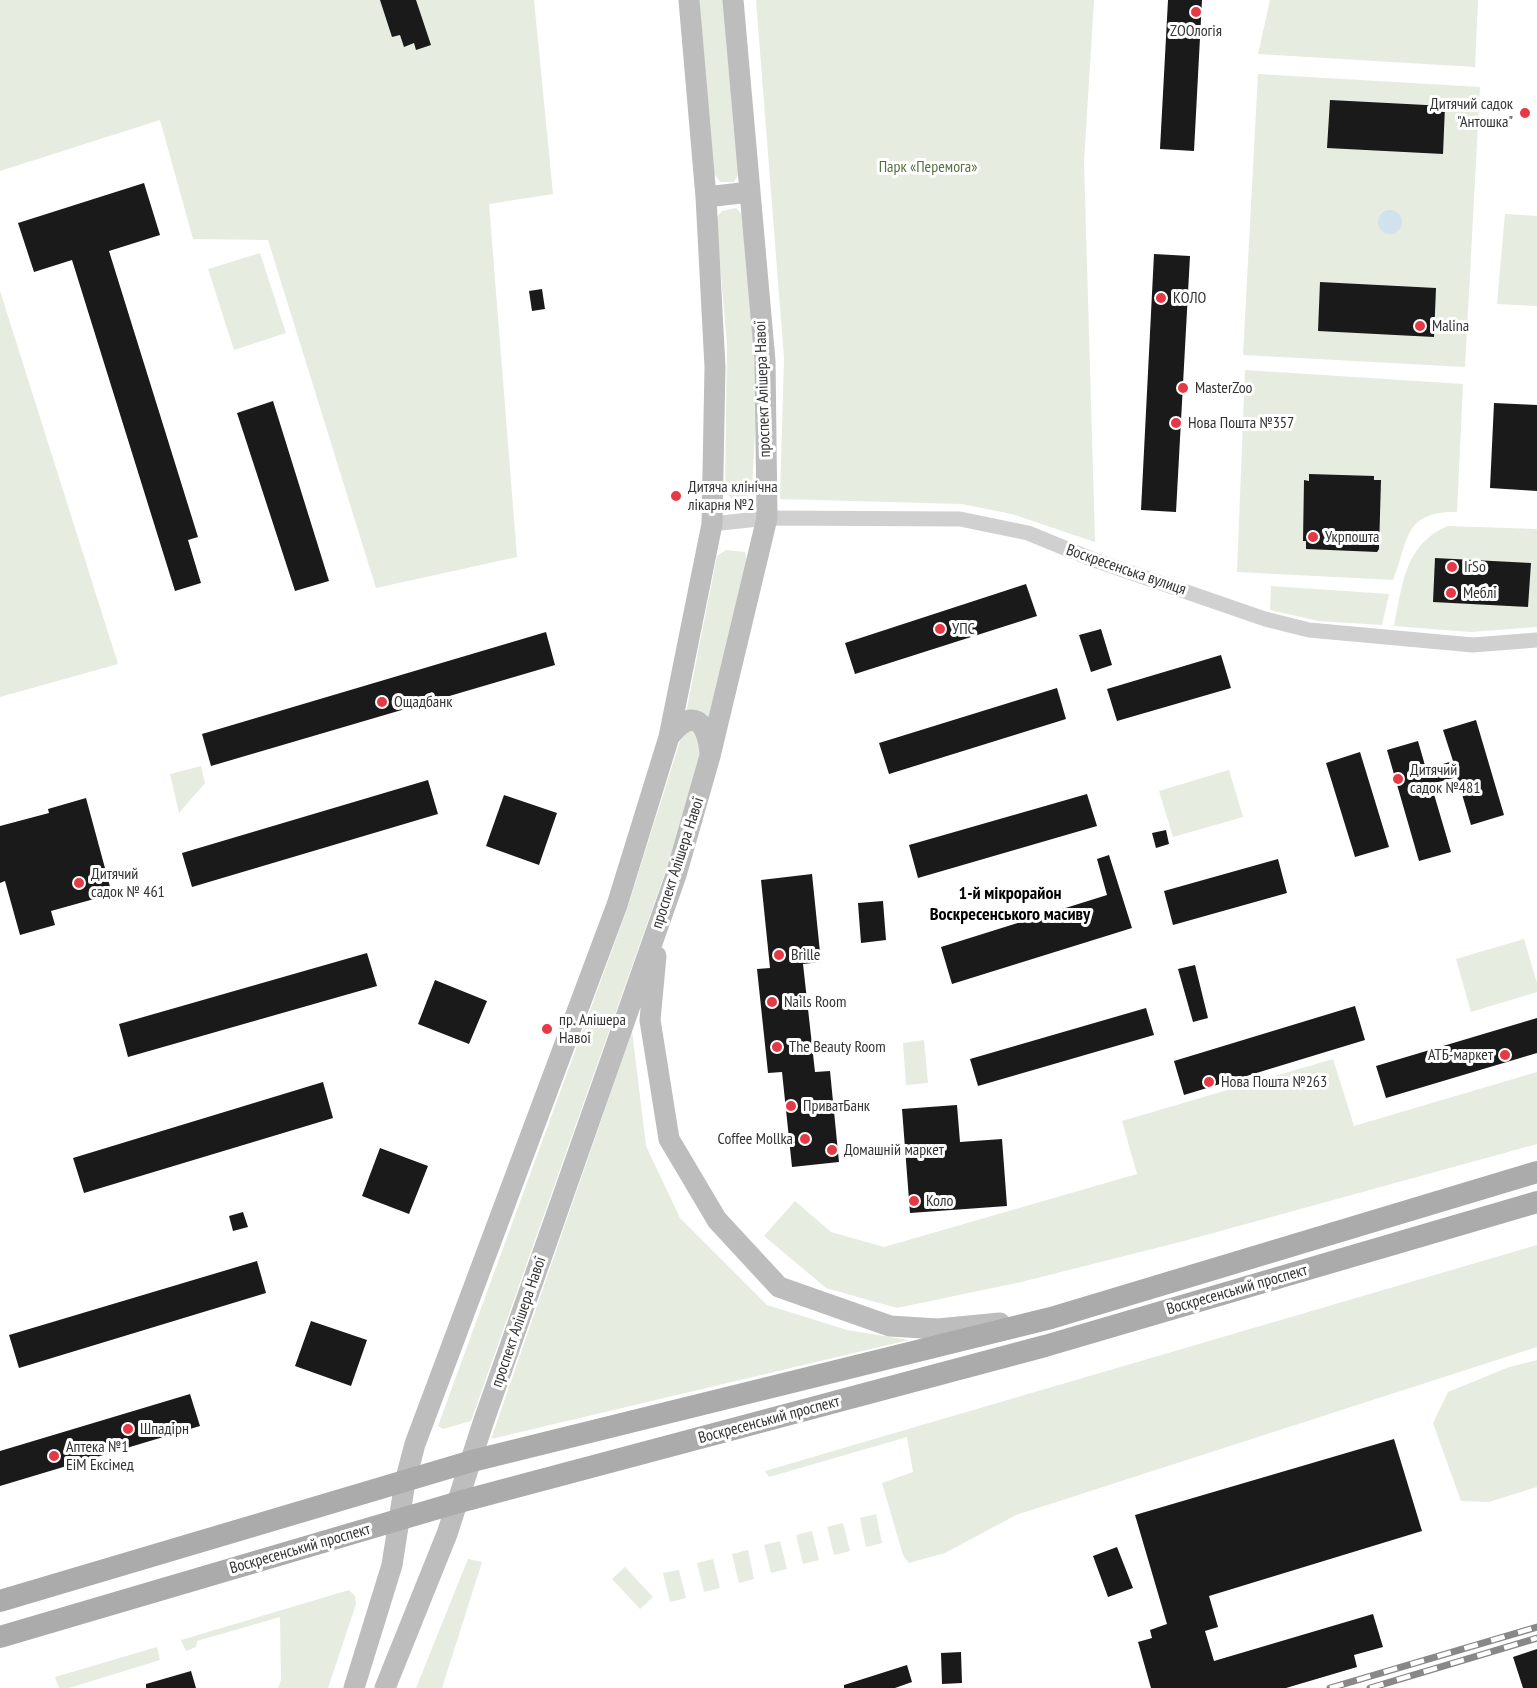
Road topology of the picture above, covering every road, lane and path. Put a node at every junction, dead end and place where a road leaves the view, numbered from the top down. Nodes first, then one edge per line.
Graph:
1 (689, 0) edge
2 (733, 0) edge
3 (750, 192) junction
4 (706, 197) junction
5 (767, 518) junction
6 (712, 524) junction
7 (1537, 640) edge
8 (669, 737) junction
9 (710, 756) junction
10 (660, 921) junction
11 (1537, 1172) edge
12 (1537, 1202) edge
13 (1051, 1318) junction
14 (472, 1461) junction
15 (405, 1482) junction
16 (459, 1502) junction
17 (400, 1520) junction
18 (0, 1601) edge
19 (0, 1636) edge
20 (354, 1688) edge
21 (385, 1688) edge

1 - 4 street
2 - 3 street, проспект Алішера Навої
3 - 4 street
3 - 5 street, проспект Алішера Навої
4 - 6 street
5 - 6 street, Воскресенська вулиця
5 - 7 street, Воскресенська вулиця
5 - 9 street, проспект Алішера Навої
6 - 8 street
8 - 9 street
8 - 15 street
9 - 10 street, проспект Алішера Навої
10 - 13 street
10 - 14 street, проспект Алішера Навої
11 - 13 main road, Воскресенський проспект
12 - 16 main road, Воскресенський проспект
13 - 14 main road, Воскресенський проспект
14 - 15 main road, Воскресенський проспект
14 - 16 street, проспект Алішера Навої
15 - 17 street
15 - 18 main road, Воскресенський проспект
16 - 17 main road, Воскресенський проспект
16 - 21 street, проспект Алішера Навої
17 - 19 main road, Воскресенський проспект
17 - 20 street

